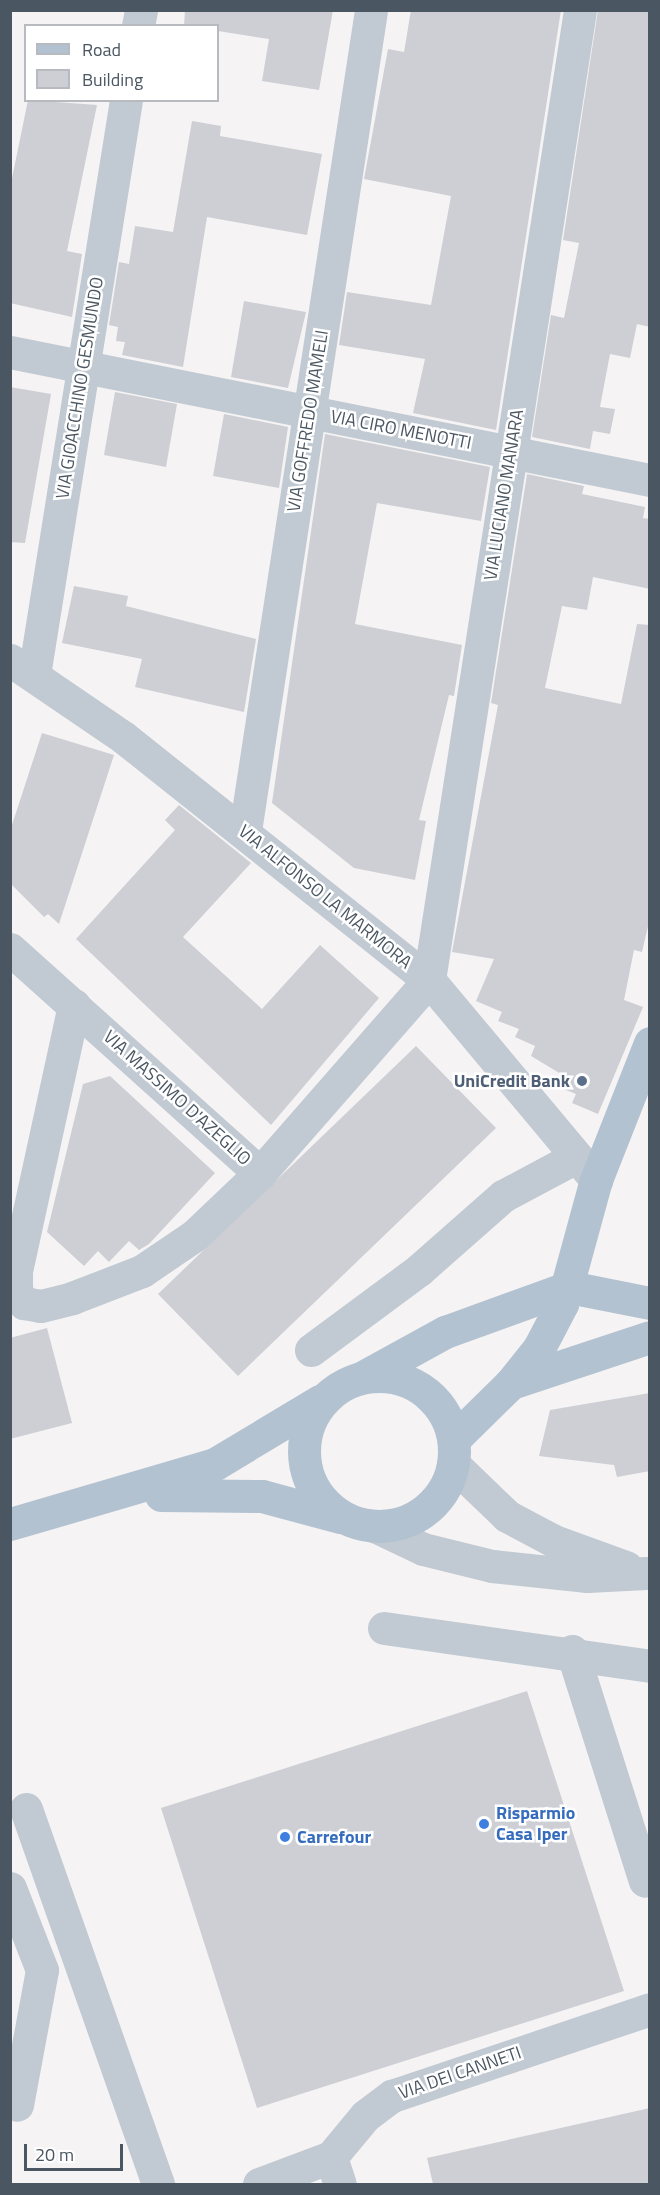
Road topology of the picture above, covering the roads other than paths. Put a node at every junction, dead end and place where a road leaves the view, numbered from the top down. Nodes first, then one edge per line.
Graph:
1 (371, 10) edge
2 (580, 10) edge
3 (126, 102) edge
4 (10, 352) edge
5 (83, 367) junction
6 (309, 412) junction
7 (511, 453) junction
8 (650, 480) edge
9 (22, 668) edge
10 (245, 831) junction
11 (10, 949) edge
12 (429, 980) junction
13 (74, 1005) junction
14 (650, 1043) edge
15 (586, 1169) junction
16 (260, 1173) junction
17 (568, 1287) junction
18 (650, 1303) edge
19 (650, 1337) edge
20 (311, 1350) dead end
21 (349, 1383) junction
22 (511, 1383) junction
23 (454, 1451) junction
24 (96, 1502) junction
25 (360, 1522) junction
26 (10, 1524) edge
27 (648, 1573) edge
28 (384, 1628) dead end
29 (572, 1651) junction
30 (650, 1666) edge
31 (26, 1809) dead end
32 (645, 1881) dead end
33 (10, 1888) edge
34 (650, 2008) edge
35 (17, 2104) dead end
36 (335, 2171) edge
37 (158, 2184) edge
38 (259, 2184) edge

1 - 6 street, VIA GOFFREDO MAMELI
2 - 7 street, VIA LUCIANO MANARA
3 - 5 street, VIA GIOACCHINO GESMUNDO
4 - 5 street, VIA CIRO MENOTTI
5 - 6 street, VIA CIRO MENOTTI
5 - 9 street, VIA GIOACCHINO GESMUNDO
6 - 7 street, VIA CIRO MENOTTI
6 - 10 street, VIA GOFFREDO MAMELI
7 - 8 street, VIA CIRO MENOTTI
7 - 12 street, VIA LUCIANO MANARA
9 - 10 street, VIA ALFONSO LA MARMORA
10 - 12 street, VIA ALFONSO LA MARMORA
11 - 13 street, VIA MASSIMO D'AZEGLIO
12 - 15 street, VIA ALFONSO LA MARMORA
12 - 16 street, VIA MASSIMO D'AZEGLIO
13 - 16 street, VIA MASSIMO D'AZEGLIO
13 - 16 street
14 - 15 main road
15 - 17 main road
15 - 20 street
17 - 18 main road
17 - 21 main road
17 - 22 main road
19 - 22 main road
21 - 23 main road
21 - 24 main road
21 - 25 main road
22 - 23 main road
23 - 25 main road
23 - 27 street
24 - 25 main road
24 - 26 main road
25 - 27 street
28 - 29 street
29 - 30 street
29 - 32 street
31 - 37 street
33 - 35 street
34 - 36 street, VIA DEI CANNETI
36 - 38 street, VIA DEI CANNETI

